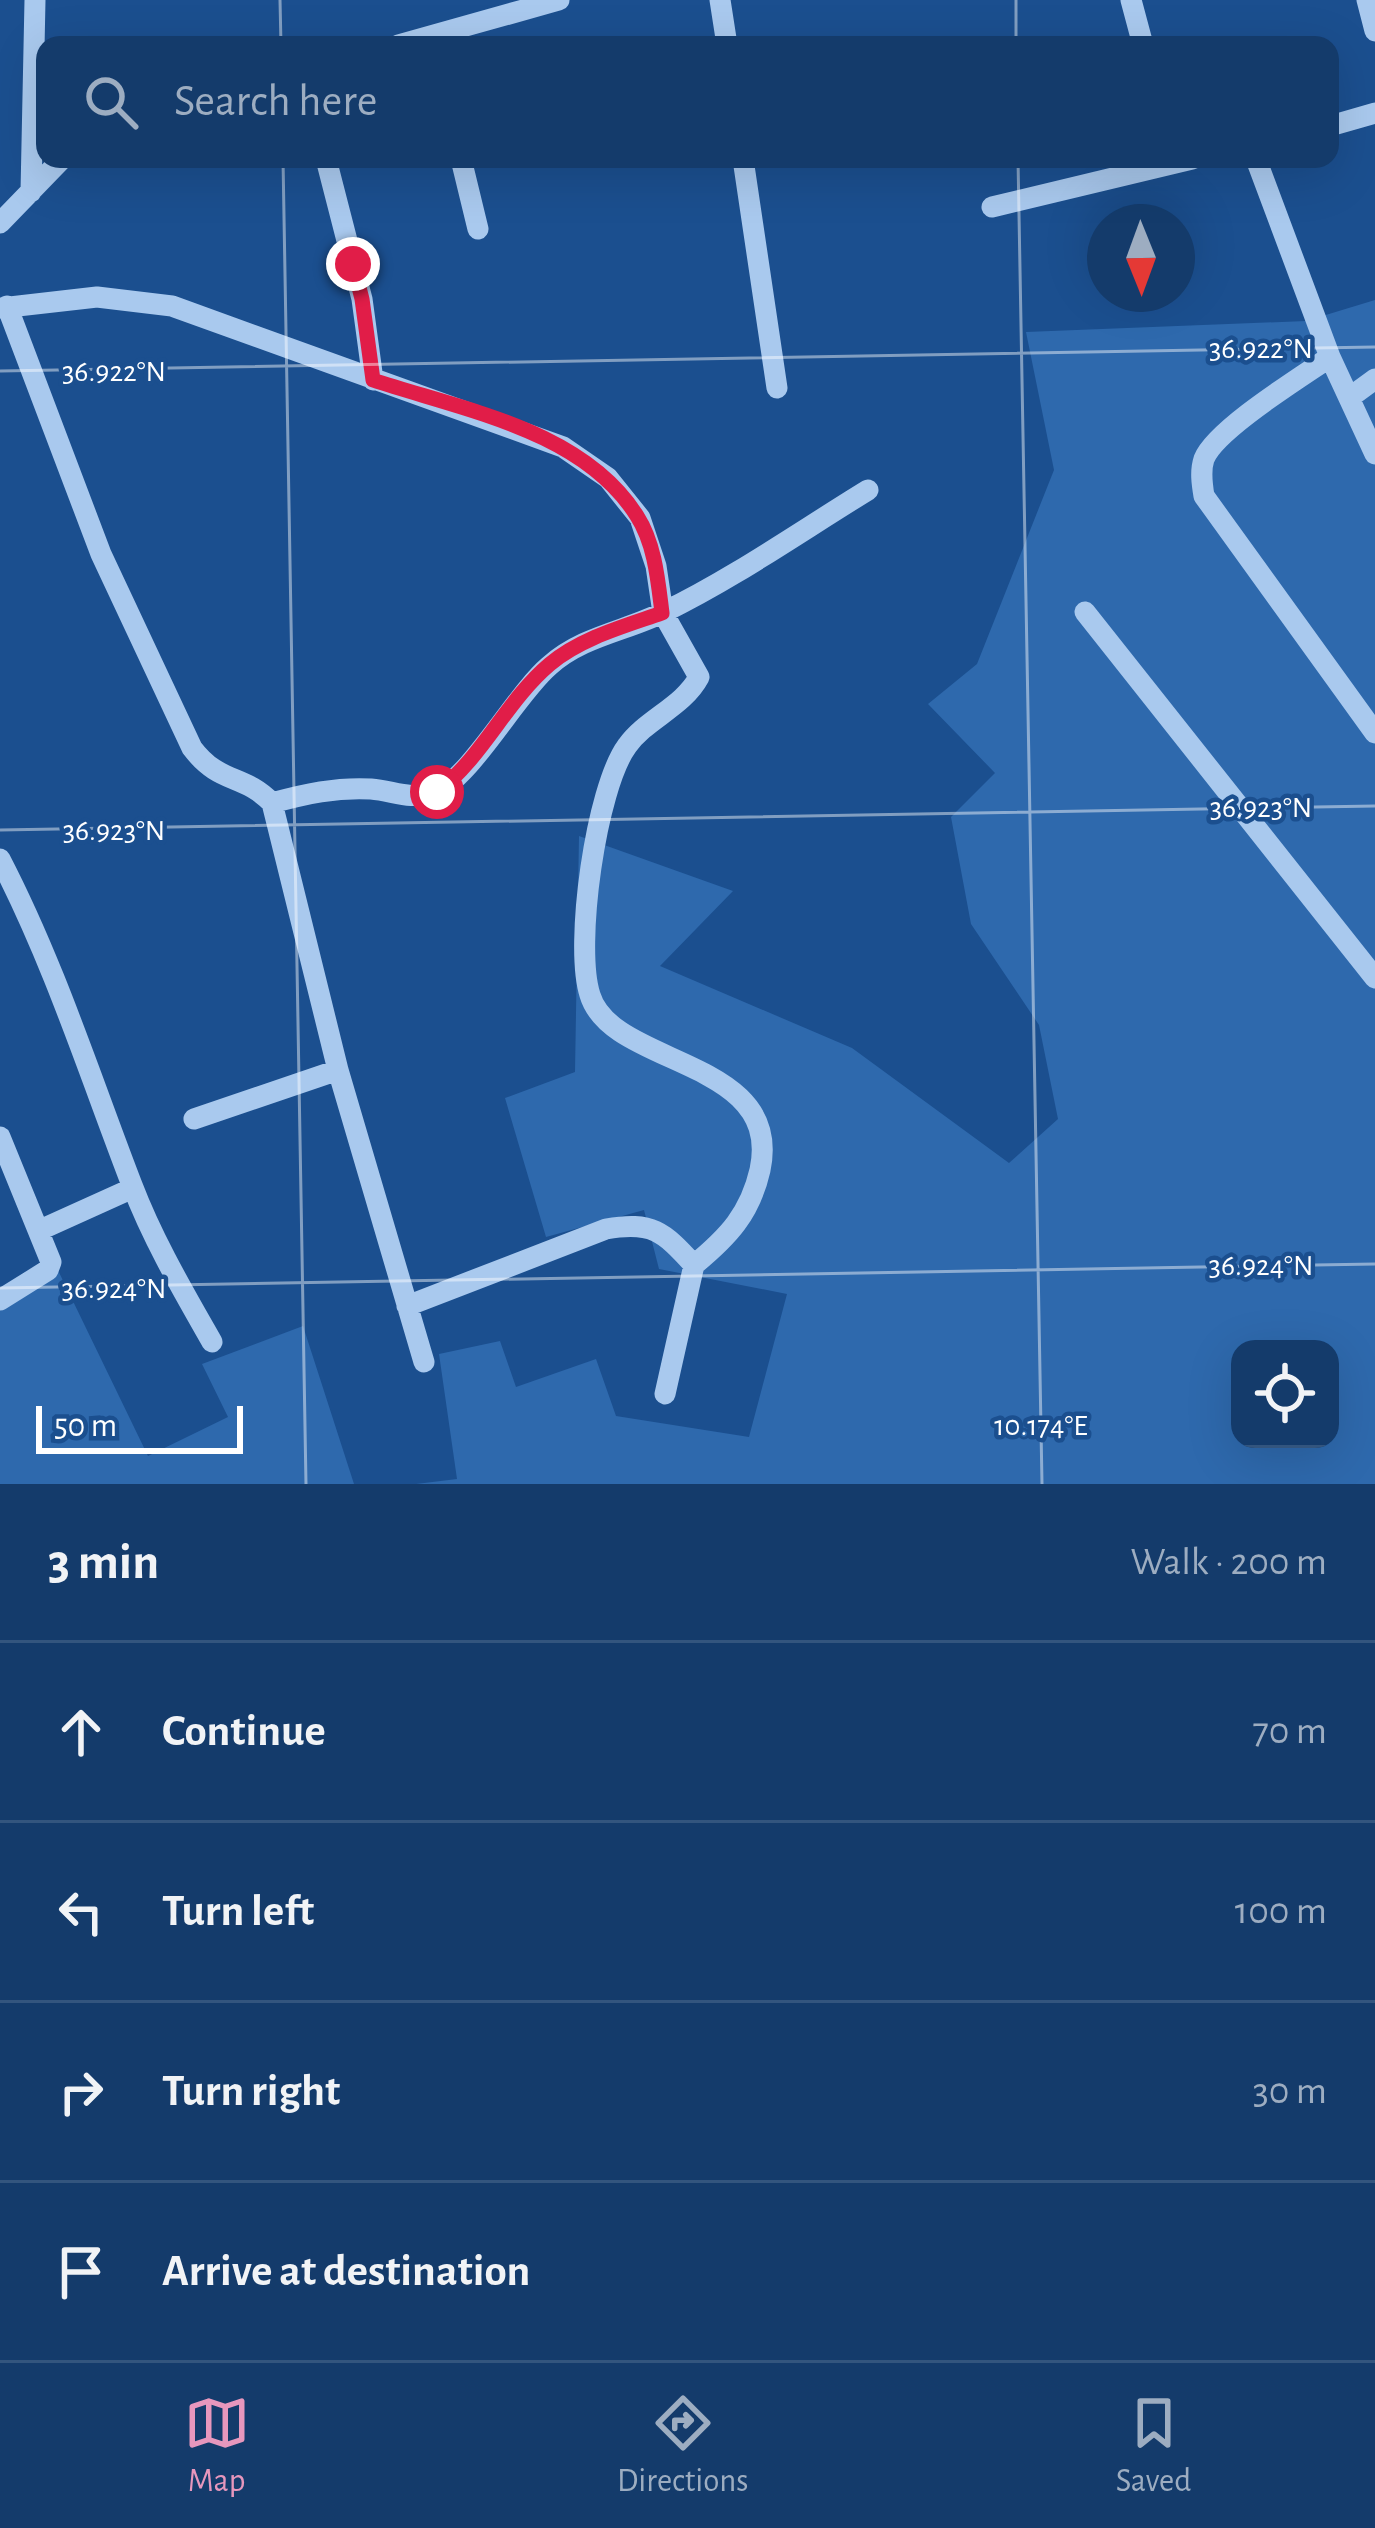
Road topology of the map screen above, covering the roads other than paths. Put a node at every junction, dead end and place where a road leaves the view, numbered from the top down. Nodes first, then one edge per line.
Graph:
1 (35, 0) edge
2 (559, 0) edge
3 (720, 0) edge
4 (1131, 0) edge
5 (1367, 0) edge
6 (1375, 32) edge
7 (444, 36) edge
8 (726, 36) edge
9 (1141, 36) edge
10 (1375, 113) edge
11 (1339, 123) edge
12 (54, 168) edge
13 (328, 168) edge
14 (462, 168) edge
15 (744, 168) edge
16 (1146, 168) edge
17 (1259, 168) edge
18 (31, 192) junction
19 (992, 207) dead end
20 (0, 224) edge
21 (478, 229) dead end
22 (3, 307) edge
23 (1330, 357) junction
24 (1375, 379) edge
25 (373, 380) junction
26 (777, 388) dead end
27 (1349, 398) junction
28 (1375, 454) edge
29 (868, 490) dead end
30 (1085, 612) dead end
31 (662, 613) junction
32 (1375, 733) edge
33 (272, 803) junction
34 (0, 859) edge
35 (1375, 977) edge
36 (338, 1070) junction
37 (194, 1120) dead end
38 (0, 1137) edge
39 (133, 1188) junction
40 (40, 1230) junction
41 (694, 1265) junction
42 (0, 1300) edge
43 (407, 1306) junction
44 (212, 1342) dead end
45 (424, 1363) dead end
46 (665, 1394) dead end

1 - 18 street
2 - 7 street
3 - 8 street
4 - 9 street
5 - 6 street
10 - 11 street
12 - 18 street
13 - 25 street
14 - 21 street
15 - 26 street
16 - 19 street
17 - 23 street
18 - 20 street
22 - 25 street
22 - 33 street
23 - 27 street
23 - 32 street
24 - 27 street
25 - 31 street
27 - 28 street
29 - 31 street
30 - 35 street
31 - 33 street
31 - 41 street
33 - 36 street
34 - 39 street
36 - 37 street
36 - 43 street
38 - 40 street
39 - 40 street
39 - 44 street
40 - 42 street
41 - 43 street
41 - 46 street
43 - 45 street

